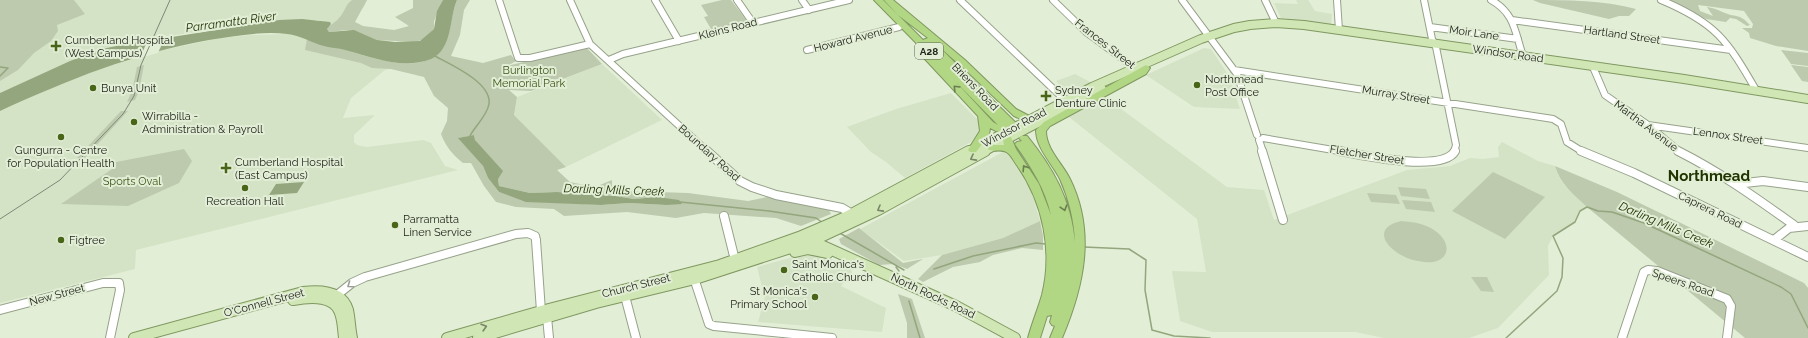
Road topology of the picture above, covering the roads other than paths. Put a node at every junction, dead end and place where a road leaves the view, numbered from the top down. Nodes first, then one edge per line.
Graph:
1 (499, 0) edge
2 (570, 0) edge
3 (655, 0) edge
4 (737, 0) edge
5 (802, 0) edge
6 (849, 0) edge
7 (878, 0) edge
8 (960, 0) edge
9 (1053, 0) edge
10 (1182, 0) edge
11 (1266, 0) edge
12 (1337, 0) edge
13 (1424, 0) edge
14 (1491, 0) edge
15 (1662, 0) edge
16 (887, 4) edge
17 (896, 8) junction
18 (809, 10) junction
19 (1512, 20) junction
20 (753, 23) junction
21 (1276, 23) junction
22 (899, 27) junction
23 (1430, 27) junction
24 (1339, 30) junction
25 (1210, 37) junction
26 (1518, 39) junction
27 (679, 41) junction
28 (590, 44) junction
29 (1434, 44) junction
30 (807, 50) dead end
31 (1731, 50) junction
32 (1523, 56) junction
33 (609, 60) junction
34 (1593, 66) junction
35 (1140, 69) junction
36 (1234, 70) junction
37 (1756, 90) junction
38 (1808, 99) edge
39 (1066, 101) junction
40 (1447, 103) junction
41 (1012, 109) junction
42 (982, 117) junction
43 (1558, 121) joint
44 (1648, 126) junction
45 (1015, 131) junction
46 (1260, 138) junction
47 (992, 148) junction
48 (1808, 148) edge
49 (973, 150) junction
50 (1047, 150) junction
51 (1014, 153) junction
52 (1736, 184) junction
53 (1808, 187) edge
54 (852, 214) junction
55 (724, 216) dead end
56 (1283, 220) dead end
57 (845, 224) junction
58 (1794, 225) junction
59 (1808, 226) edge
60 (831, 232) junction
61 (1070, 232) junction
62 (809, 238) junction
63 (1774, 240) junction
64 (772, 255) junction
65 (1808, 257) edge
66 (849, 258) junction
67 (1066, 258) junction
68 (735, 260) junction
69 (694, 276) junction
70 (624, 292) junction
71 (334, 298) junction
72 (0, 310) edge
73 (544, 314) junction
74 (1039, 337) edge
75 (110, 338) edge
76 (134, 338) edge
77 (152, 338) edge
78 (344, 338) edge
79 (352, 338) edge
80 (447, 338) edge
81 (478, 338) edge
82 (549, 338) edge
83 (636, 338) edge
84 (832, 338) edge
85 (1015, 338) edge
86 (1056, 338) edge
87 (1622, 338) edge
88 (1727, 338) edge

1 - 28 street
2 - 28 street
3 - 27 street
4 - 20 street
5 - 18 street
6 - 18 street, Kleins Road
7 - 16 highway, Briens Road / A28
8 - 39 street
9 - 35 street, Frances Street
10 - 25 street
11 - 21 street
12 - 24 street
13 - 23 street, Fletcher Street
14 - 19 street
15 - 31 street
16 - 17 highway, Briens Road / A28
16 - 22 highway
16 - 45 highway, A28
17 - 41 highway
17 - 45 highway, Briens Road / A28
18 - 20 street, Kleins Road
19 - 26 street
19 - 31 street, Hartland Street
20 - 27 street, Kleins Road
21 - 24 main road, Windsor Road
21 - 25 main road, Windsor Road
22 - 30 street, Howard Avenue
42 -> 22 highway
23 - 26 street, Moir Lane
23 - 29 street, Fletcher Street
24 - 29 main road, Windsor Road
25 - 35 main road, Windsor Road
25 - 36 street
26 - 32 street
27 - 33 street, Kleins Road
28 - 33 street, Boundary Road
29 - 32 main road, Windsor Road
29 - 40 street, Fletcher Street
31 - 37 street
32 - 34 main road, Windsor Road
33 - 54 street, Boundary Road
34 - 37 main road, Windsor Road
34 - 44 street, Martha Avenue
35 - 39 main road, Windsor Road
35 - 45 main road, Windsor Road
35 - 50 highway
36 - 40 street, Murray Street
36 - 46 street
37 - 38 main road, Windsor Road
39 - 45 main road, Windsor Road
40 - 43 street, Murray Street
40 - 46 street, Fletcher Street
41 - 45 highway
41 - 45 highway
42 - 45 highway
42 - 49 highway
43 - 63 street, Caprera Road
44 - 48 street, Lennox Street
44 - 52 street, Martha Avenue
45 - 47 main road, Windsor Road
45 - 49 main road, Windsor Road
45 - 50 highway
45 - 51 highway
45 - 61 highway, A28
46 - 56 street
47 - 51 highway
47 -> 57 main road, Windsor Road
49 - 54 main road, Windsor Road
50 - 61 highway
67 -> 51 highway
52 - 53 street
52 - 58 street, Martha Avenue
54 - 57 main road, Windsor Road
55 - 68 street
57 - 60 main road
57 - 60 main road, Windsor Road
58 - 59 street
58 - 63 street
60 - 62 main road, Church Street
60 - 66 main road
61 - 67 highway
61 - 67 highway, A28
62 - 64 main road, Church Street
62 - 66 main road, North Rocks Road
62 - 68 main road, Church Street
63 - 65 street, Caprera Road
64 - 66 main road, North Rocks Road
64 - 69 main road, Church Street
66 - 85 main road, North Rocks Road
67 - 74 highway
67 - 74 highway, A28
67 - 86 highway
68 - 69 main road, Church Street
69 - 70 main road, Church Street
69 - 84 street
70 - 73 main road, Church Street
70 - 83 street
73 -> 71 street
71 - 76 main road, O'Connell Street
71 - 77 main road, O'Connell Street
71 - 78 main road
71 - 79 main road
72 - 75 street, New Street
80 -> 73 main road, Church Street
73 - 81 main road, Church Street
73 - 82 street
87 - 88 street, Speers Road

